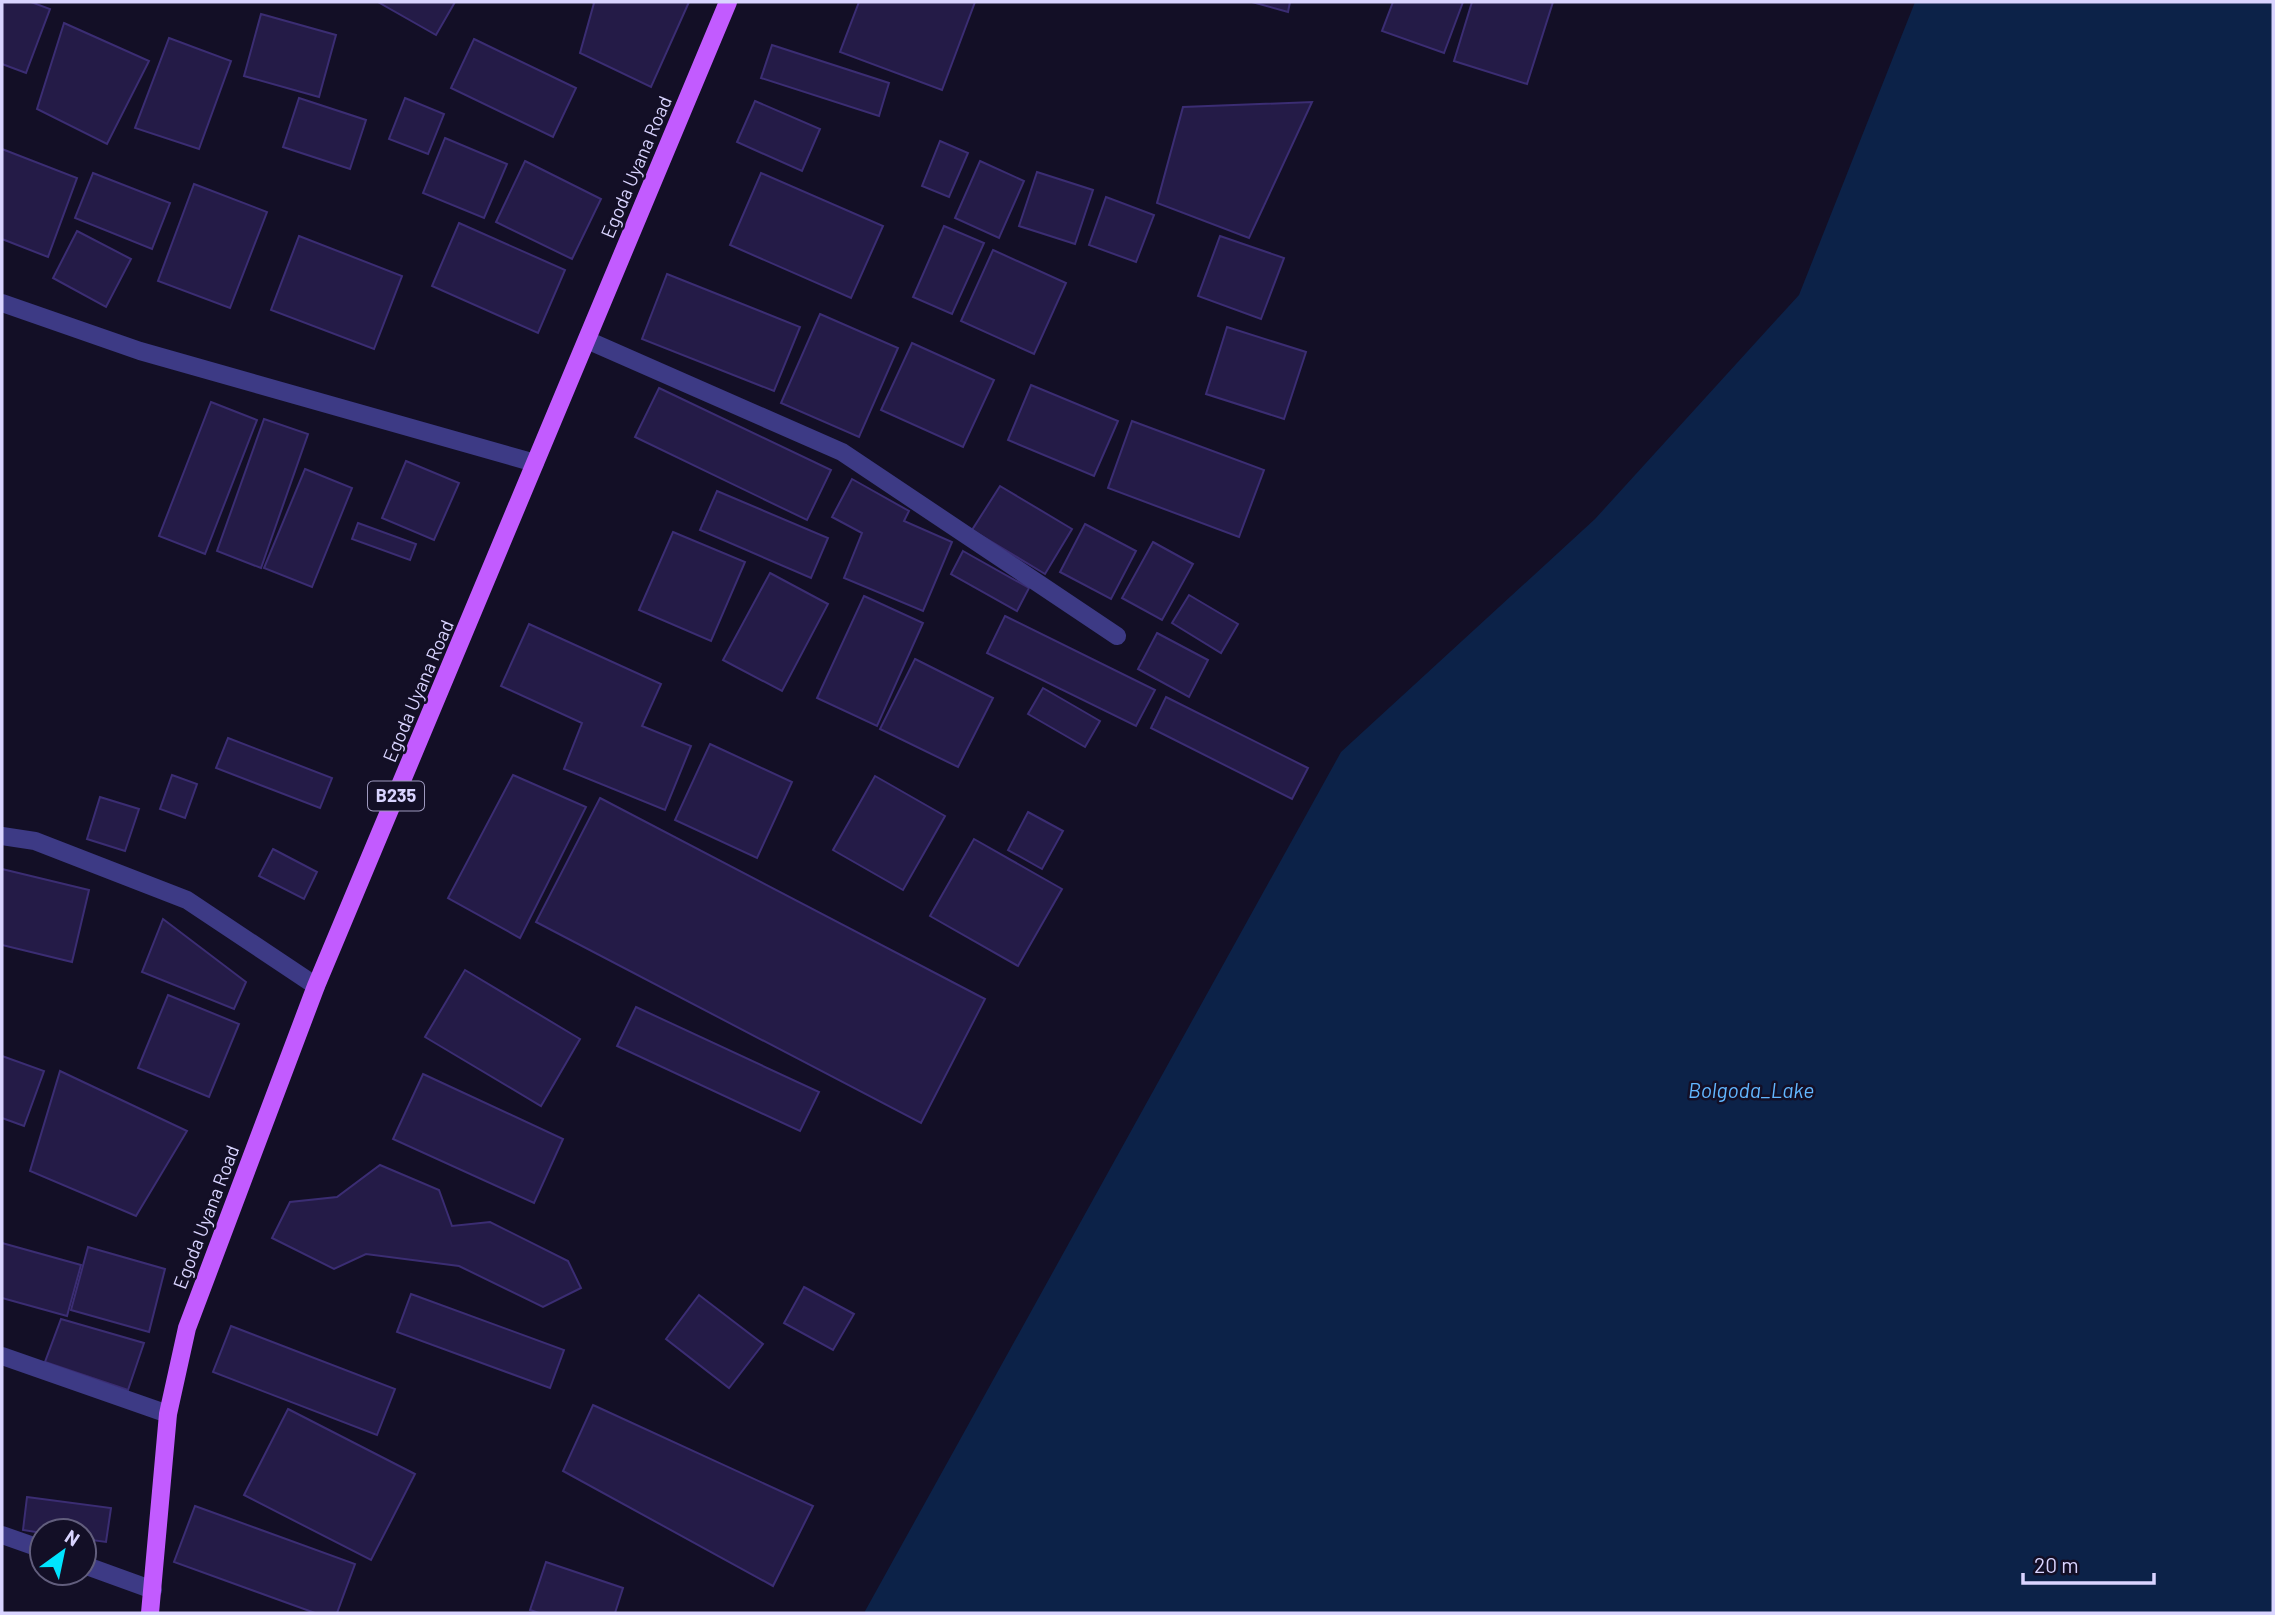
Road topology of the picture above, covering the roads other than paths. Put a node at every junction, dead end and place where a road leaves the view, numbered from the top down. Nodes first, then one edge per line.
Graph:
1 (728, 2) edge
2 (2, 303) edge
3 (587, 340) junction
4 (535, 464) junction
5 (1117, 636) dead end
6 (2, 836) edge
7 (316, 986) junction
8 (2, 1356) edge
9 (168, 1414) junction
10 (2, 1535) edge
11 (28, 1544) edge
12 (98, 1569) edge
13 (153, 1590) junction
14 (150, 1613) edge

1 - 3 main road, Egoda Uyana Road / B235
2 - 4 street
3 - 4 main road, Egoda Uyana Road / B235
3 - 5 street
4 - 7 main road, Egoda Uyana Road / B235
6 - 7 street
7 - 9 main road, Egoda Uyana Road / B235
8 - 9 street
9 - 13 main road, Egoda Uyana Road / B235
10 - 11 street
12 - 13 street
13 - 14 main road, Egoda Uyana Road / B235

